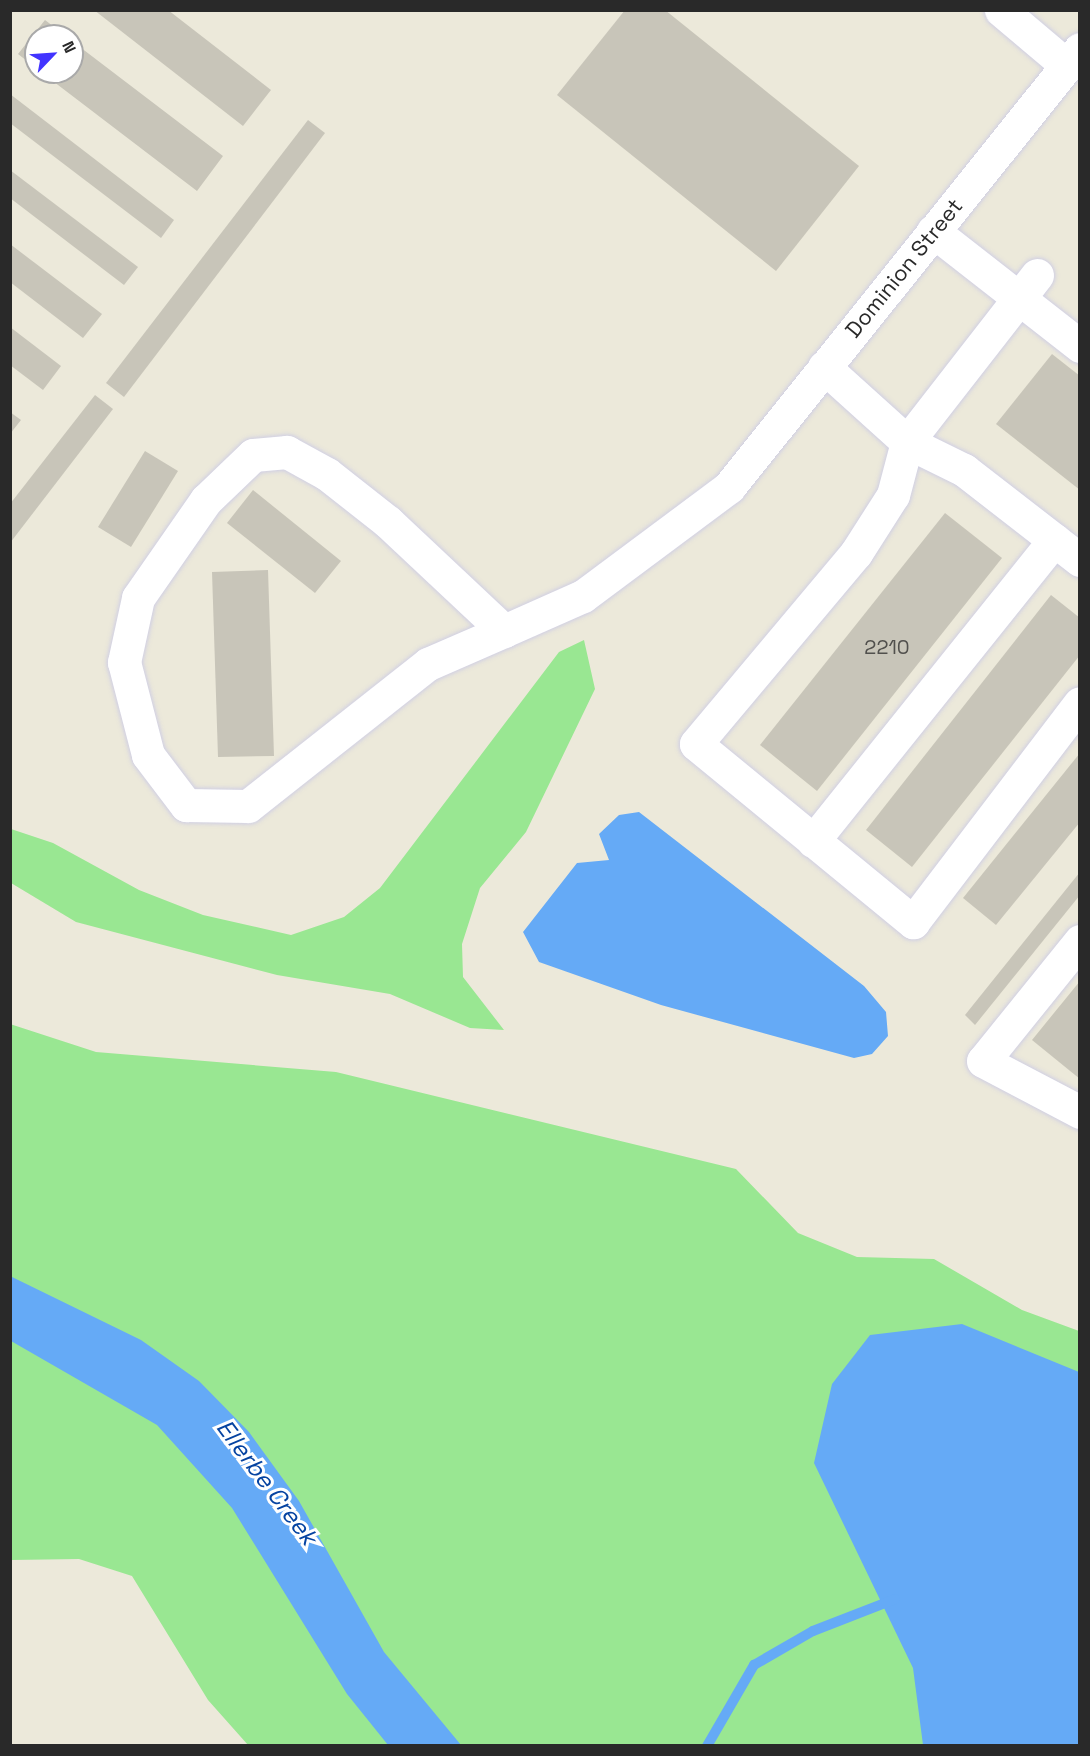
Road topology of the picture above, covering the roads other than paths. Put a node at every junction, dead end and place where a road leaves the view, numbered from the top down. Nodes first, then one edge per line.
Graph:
1 (1001, 10) edge
2 (1073, 57) edge
3 (933, 231) junction
4 (1037, 275) dead end
5 (1017, 302) junction
6 (1080, 345) edge
7 (824, 367) junction
8 (908, 442) junction
9 (1054, 540) junction
10 (1080, 560) edge
11 (504, 631) junction
12 (1080, 704) edge
13 (813, 841) junction
14 (1080, 941) edge
15 (1080, 1112) edge

1 - 2 street
2 - 3 street, Dominion Street
3 - 5 street
3 - 7 street, Dominion Street
4 - 5 street
5 - 6 street
5 - 8 street
7 - 8 street
7 - 11 street, Dominion Street
8 - 9 street
8 - 13 street
9 - 10 street
9 - 13 street
11 - 11 street, Dominion Street
12 - 13 street
14 - 15 street

